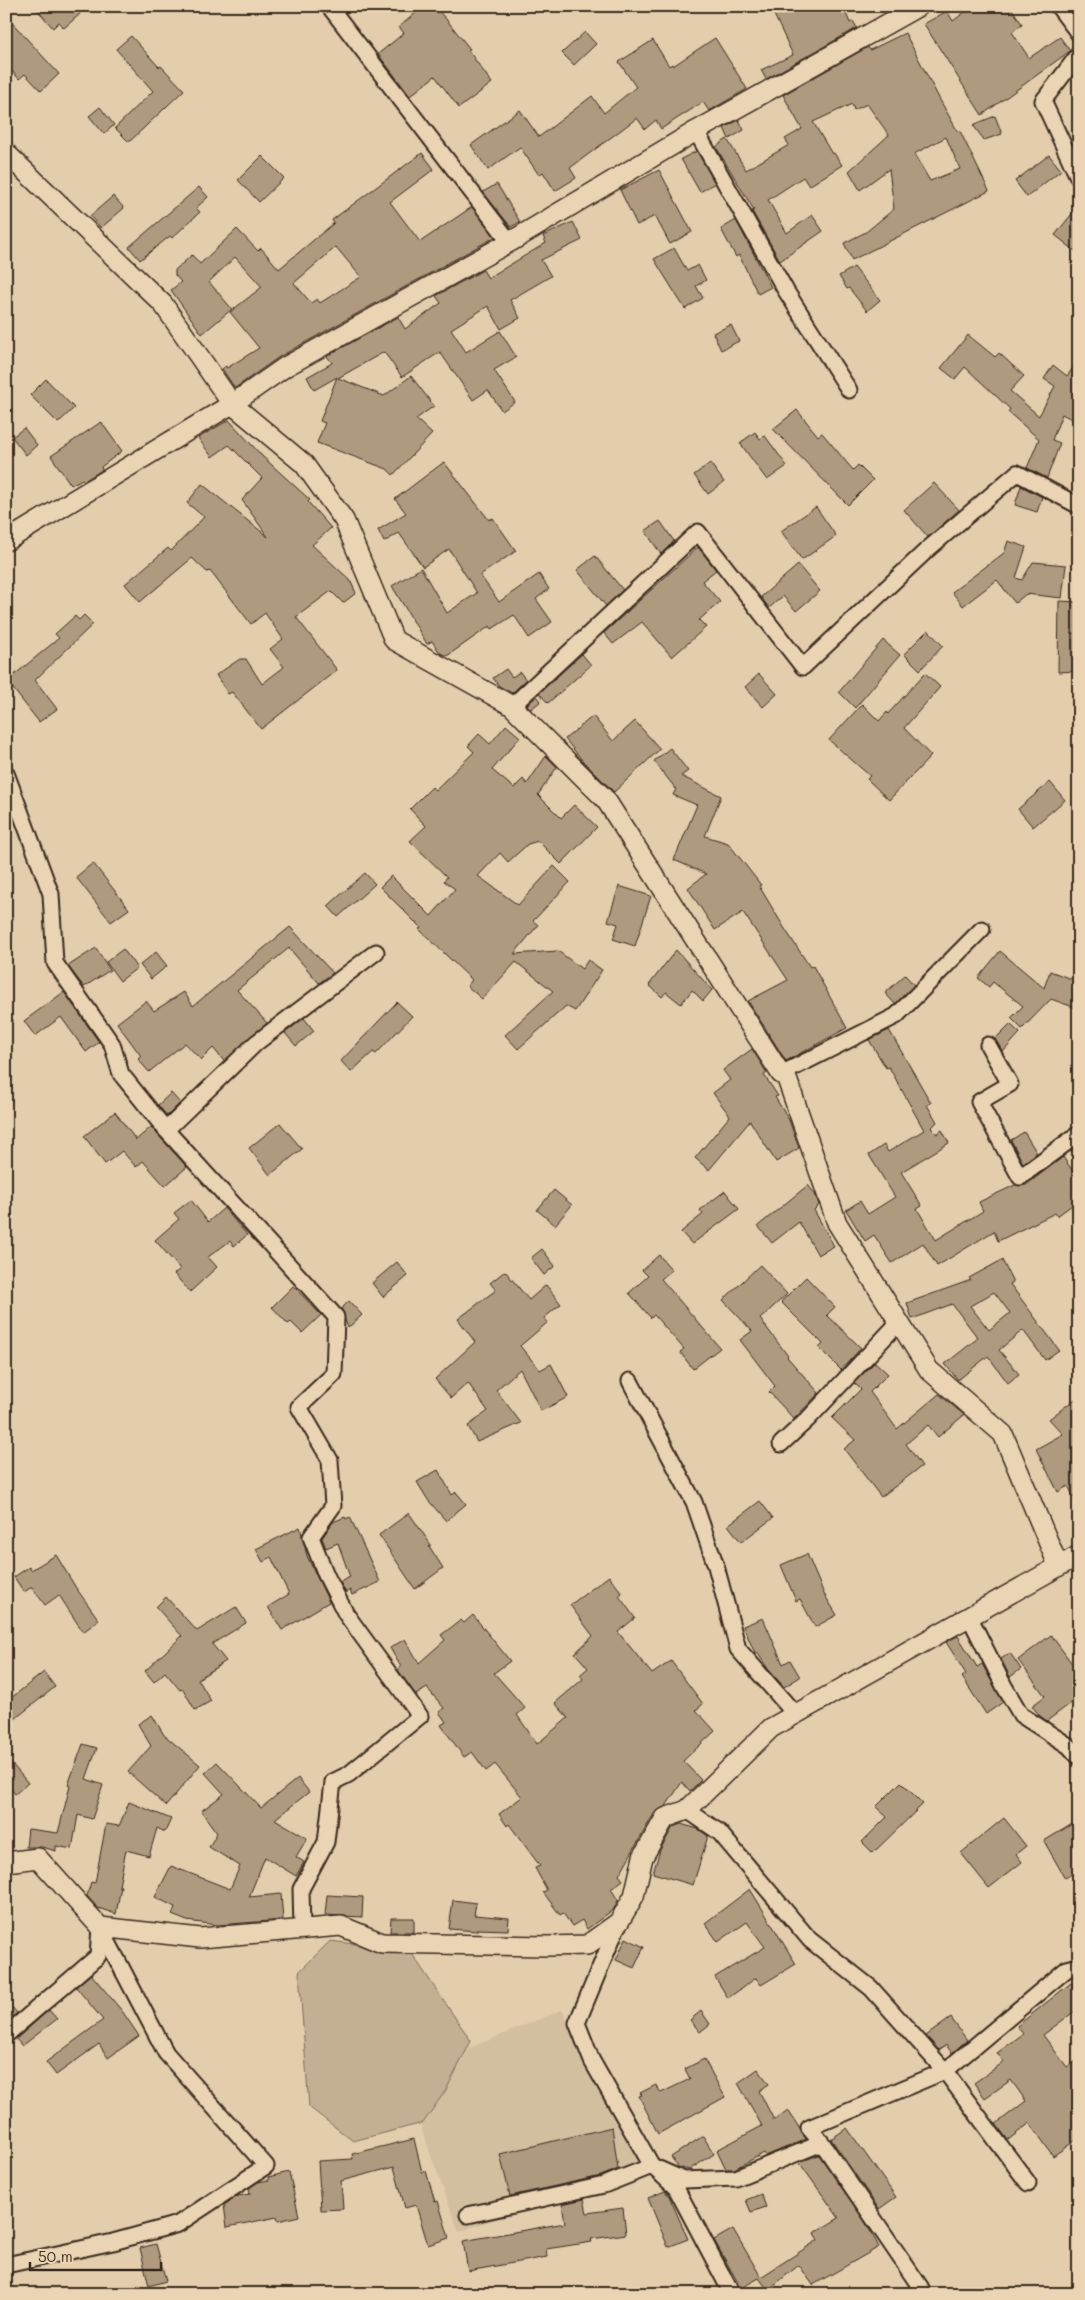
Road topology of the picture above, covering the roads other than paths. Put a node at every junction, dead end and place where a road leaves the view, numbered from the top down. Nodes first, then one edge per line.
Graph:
1 (329, 6) edge
2 (919, 6) edge
3 (1058, 6) edge
4 (1079, 34) edge
5 (1079, 54) edge
6 (696, 131) junction
7 (6, 153) edge
8 (1079, 179) edge
9 (510, 242) junction
10 (849, 390) dead end
11 (232, 404) junction
12 (1079, 506) edge
13 (6, 542) edge
14 (512, 706) junction
15 (6, 773) edge
16 (982, 929) dead end
17 (376, 952) dead end
18 (988, 1045) dead end
19 (780, 1074) junction
20 (166, 1130) junction
21 (1079, 1138) edge
22 (900, 1321) junction
23 (630, 1381) dead end
24 (781, 1444) dead end
25 (1079, 1555) edge
26 (1058, 1565) junction
27 (969, 1616) junction
28 (795, 1714) junction
29 (1079, 1757) edge
30 (687, 1810) junction
31 (6, 1862) edge
32 (619, 1922) junction
33 (100, 1927) junction
34 (302, 1929) junction
35 (1079, 1966) edge
36 (6, 2035) edge
37 (945, 2071) junction
38 (822, 2143) junction
39 (652, 2166) junction
40 (1028, 2183) dead end
41 (468, 2215) dead end
42 (6, 2265) edge
43 (732, 2294) edge
44 (913, 2294) edge

1 - 9 street
2 - 6 street
3 - 4 street
5 - 8 street
6 - 9 street
6 - 10 street
7 - 11 street
9 - 11 street
11 - 13 street
11 - 14 street
12 - 14 street
14 - 19 street
15 - 20 street
16 - 19 street
17 - 20 street
18 - 21 street
19 - 22 street
20 - 34 street
22 - 24 street
22 - 26 street
23 - 28 street
25 - 26 street
26 - 27 street
27 - 28 street
27 - 29 street
28 - 30 street
30 - 32 street
30 - 37 street
31 - 33 street
32 - 34 street
32 - 39 street
33 - 34 street
33 - 36 street
33 - 42 street
35 - 37 street
37 - 38 street
37 - 40 street
38 - 39 street
38 - 44 street
39 - 41 street
39 - 43 street

